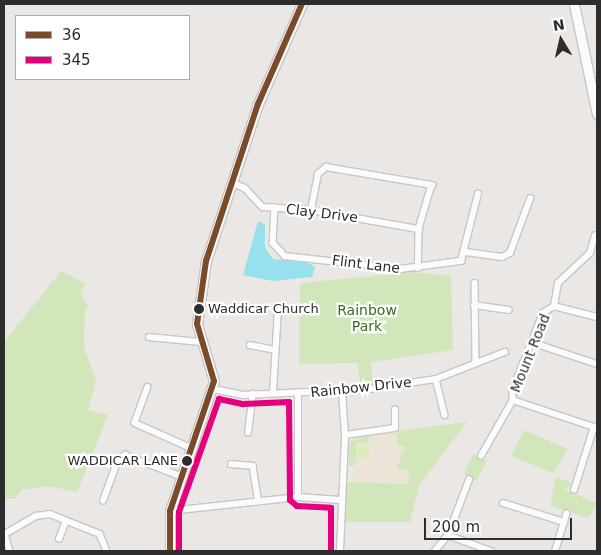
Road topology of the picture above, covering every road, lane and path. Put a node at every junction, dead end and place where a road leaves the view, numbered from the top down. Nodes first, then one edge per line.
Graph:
1 (302, 4) edge
2 (574, 4) edge
3 (597, 114) edge
4 (233, 183) junction
5 (478, 194) dead end
6 (530, 199) dead end
7 (275, 207) junction
8 (311, 210) junction
9 (419, 229) junction
10 (595, 236) dead end
11 (466, 252) junction
12 (418, 268) junction
13 (476, 283) dead end
14 (474, 304) junction
15 (554, 306) junction
16 (278, 309) dead end
17 (509, 310) dead end
18 (597, 317) edge
19 (149, 337) dead end
20 (200, 342) junction
21 (534, 343) junction
22 (250, 346) dead end
23 (275, 350) junction
24 (504, 352) dead end
25 (476, 361) junction
26 (597, 364) edge
27 (436, 379) junction
28 (148, 387) dead end
29 (213, 389) junction
30 (342, 392) junction
31 (298, 393) junction
32 (253, 394) junction
33 (273, 394) junction
34 (513, 400) junction
35 (395, 410) dead end
36 (445, 415) dead end
37 (595, 427) edge
38 (248, 433) dead end
39 (345, 436) junction
40 (194, 449) junction
41 (481, 456) dead end
42 (231, 464) dead end
43 (183, 477) junction
44 (469, 480) dead end
45 (574, 490) dead end
46 (298, 497) junction
47 (340, 500) junction
48 (103, 502) dead end
49 (259, 502) junction
50 (503, 502) dead end
51 (57, 508) dead end
52 (170, 511) junction
53 (566, 514) dead end
54 (54, 515) junction
55 (66, 521) junction
56 (564, 522) junction
57 (5, 534) edge
58 (448, 534) junction
59 (59, 538) dead end
60 (10, 551) edge
61 (107, 551) edge
62 (170, 551) edge
63 (340, 551) edge
64 (435, 551) edge
65 (491, 551) edge
66 (555, 551) edge

1 - 4 street
2 - 3 street
4 - 7 street, Clay Drive
4 - 20 street
5 - 11 street
6 - 11 street
7 - 8 street, Clay Drive
7 - 12 street, Flint Lane
8 - 9 street, Clay Drive
8 - 9 street
9 - 12 street
10 - 15 street
11 - 12 street, Flint Lane
13 - 14 street
14 - 17 street
14 - 25 street
15 - 18 street
15 - 21 street, Mount Road
16 - 23 street
19 - 20 street
20 - 29 street
21 - 26 street
21 - 34 street, Mount Road
22 - 23 street
23 - 33 street
24 - 25 street, Rainbow Drive
25 - 27 street, Rainbow Drive
27 - 30 street, Rainbow Drive
27 - 36 street
28 - 40 street
29 - 32 street, Rainbow Drive
29 - 40 street
30 - 31 street, Rainbow Drive
30 - 39 street
31 - 33 street, Rainbow Drive
31 - 46 street
32 - 33 street, Rainbow Drive
32 - 38 street
34 - 37 street
34 - 41 street, Mount Road
35 - 39 street
37 - 45 street
39 - 47 street
40 - 43 street
42 - 49 street
43 - 48 street
43 - 52 street
44 - 58 street
46 - 47 street
46 - 49 street
47 - 63 street
49 - 52 street
50 - 56 street
51 - 54 street
52 - 62 street
53 - 56 street
54 - 55 street
54 - 57 street
55 - 59 street
55 - 61 street
56 - 66 street
57 - 60 street
58 - 64 street
58 - 65 street

